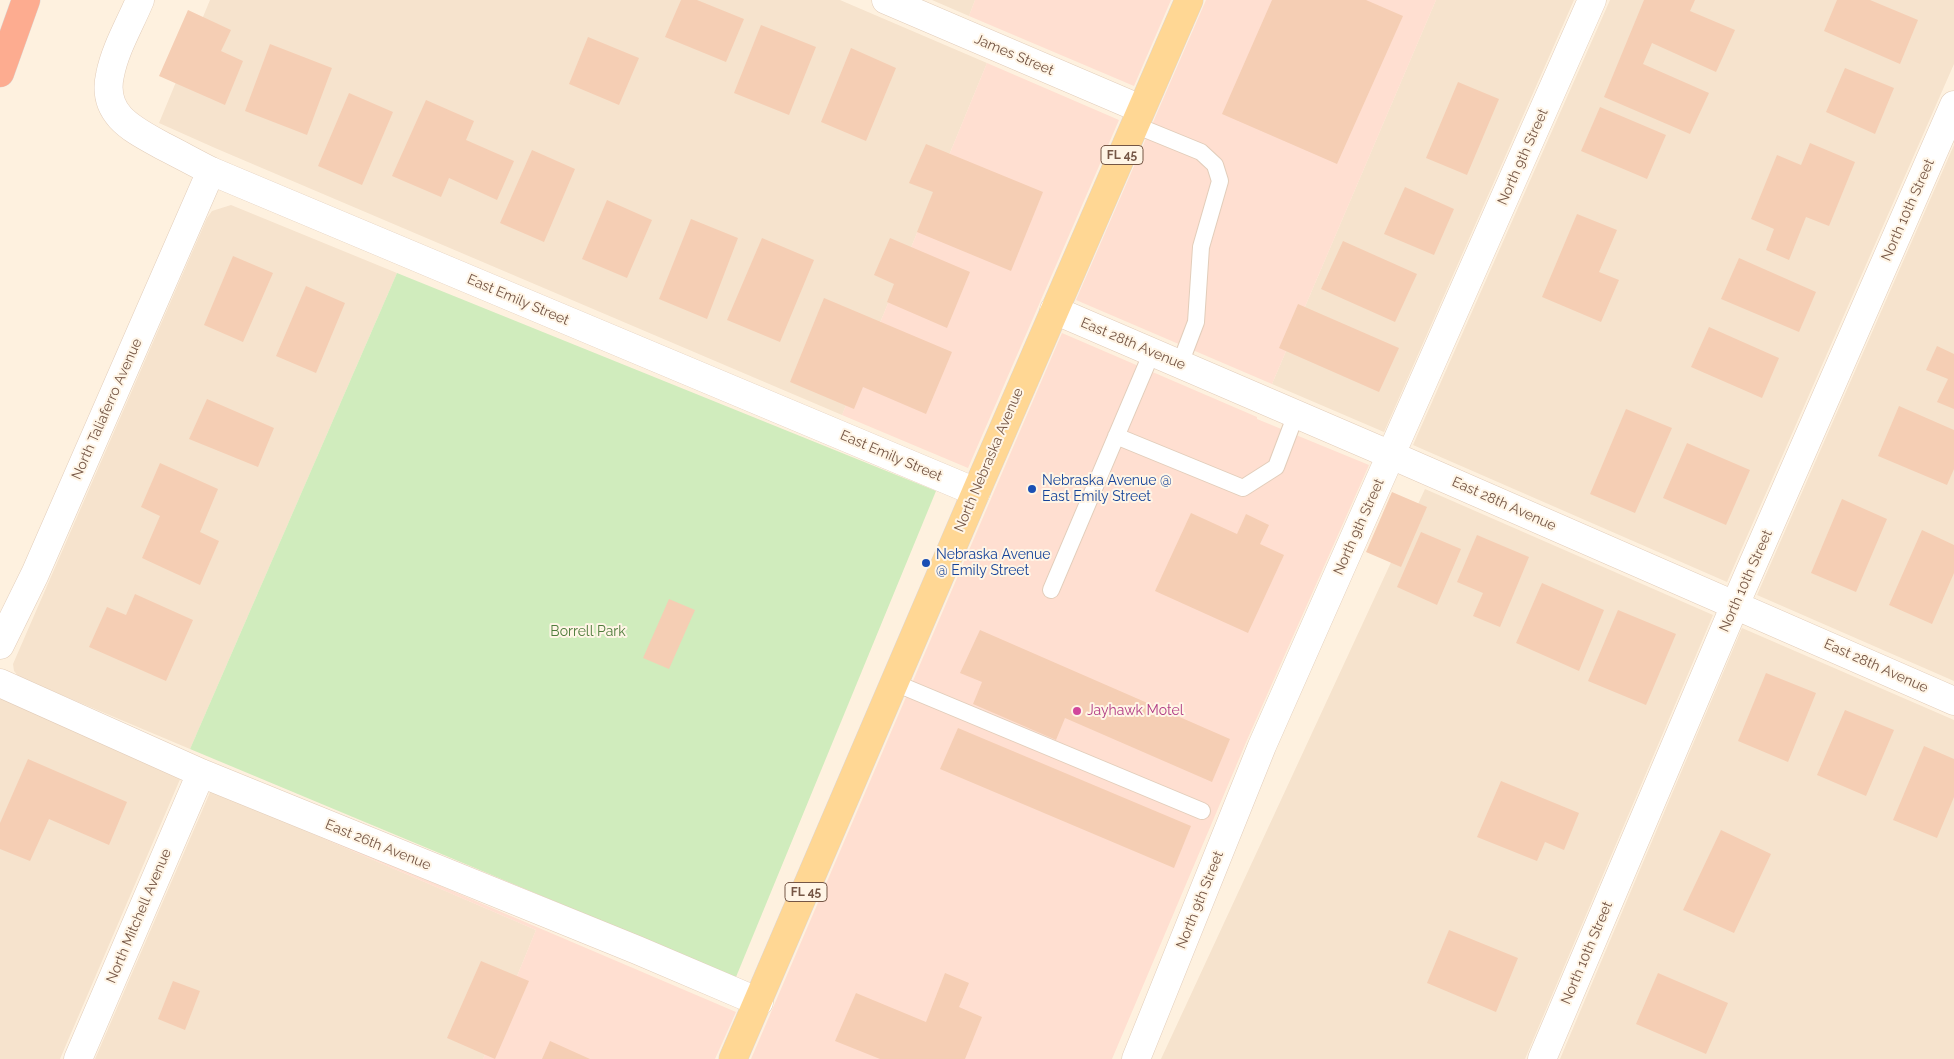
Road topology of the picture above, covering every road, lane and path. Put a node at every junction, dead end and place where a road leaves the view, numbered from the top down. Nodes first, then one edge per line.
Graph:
1 (26, 0) edge
2 (140, 0) edge
3 (886, 0) edge
4 (1188, 0) edge
5 (1592, 0) edge
6 (0, 73) edge
7 (1954, 105) edge
8 (1138, 117) junction
9 (210, 171) junction
10 (1054, 310) junction
11 (1152, 352) junction
12 (1180, 364) junction
13 (1296, 414) junction
14 (1116, 436) junction
15 (1391, 455) junction
16 (976, 492) junction
17 (1051, 590) dead end
18 (1735, 604) junction
19 (0, 645) edge
20 (895, 682) junction
21 (0, 683) edge
22 (1954, 701) edge
23 (201, 773) junction
24 (1202, 811) dead end
25 (758, 1002) junction
26 (78, 1059) edge
27 (733, 1059) edge
28 (1136, 1059) edge
29 (1542, 1059) edge

1 - 6 highway
2 - 9 street, East Emily Street
3 - 8 street, James Street
4 - 8 main road, North Nebraska Avenue / FL 45
5 - 15 street, North 9th Street
7 - 18 street, North 10th Street
8 - 10 main road, North Nebraska Avenue / FL 45
8 - 12 lane
9 - 16 street, East Emily Street
9 - 19 street, North Taliaferro Avenue
10 - 11 street, East 28th Avenue
10 - 16 main road, North Nebraska Avenue / FL 45
11 - 12 street, East 28th Avenue
11 - 14 lane
12 - 13 street, East 28th Avenue
13 - 14 lane
13 - 15 street, East 28th Avenue
14 - 17 lane
15 - 18 street, East 28th Avenue
15 - 28 street, North 9th Street
16 - 20 main road, North Nebraska Avenue / FL 45
18 - 22 street, East 28th Avenue
18 - 29 street, North 10th Street
20 - 24 lane
20 - 25 main road, North Nebraska Avenue / FL 45
21 - 23 street, East 26th Avenue
23 - 25 street, East 26th Avenue
23 - 26 street, North Mitchell Avenue
25 - 27 main road, North Nebraska Avenue / FL 45

